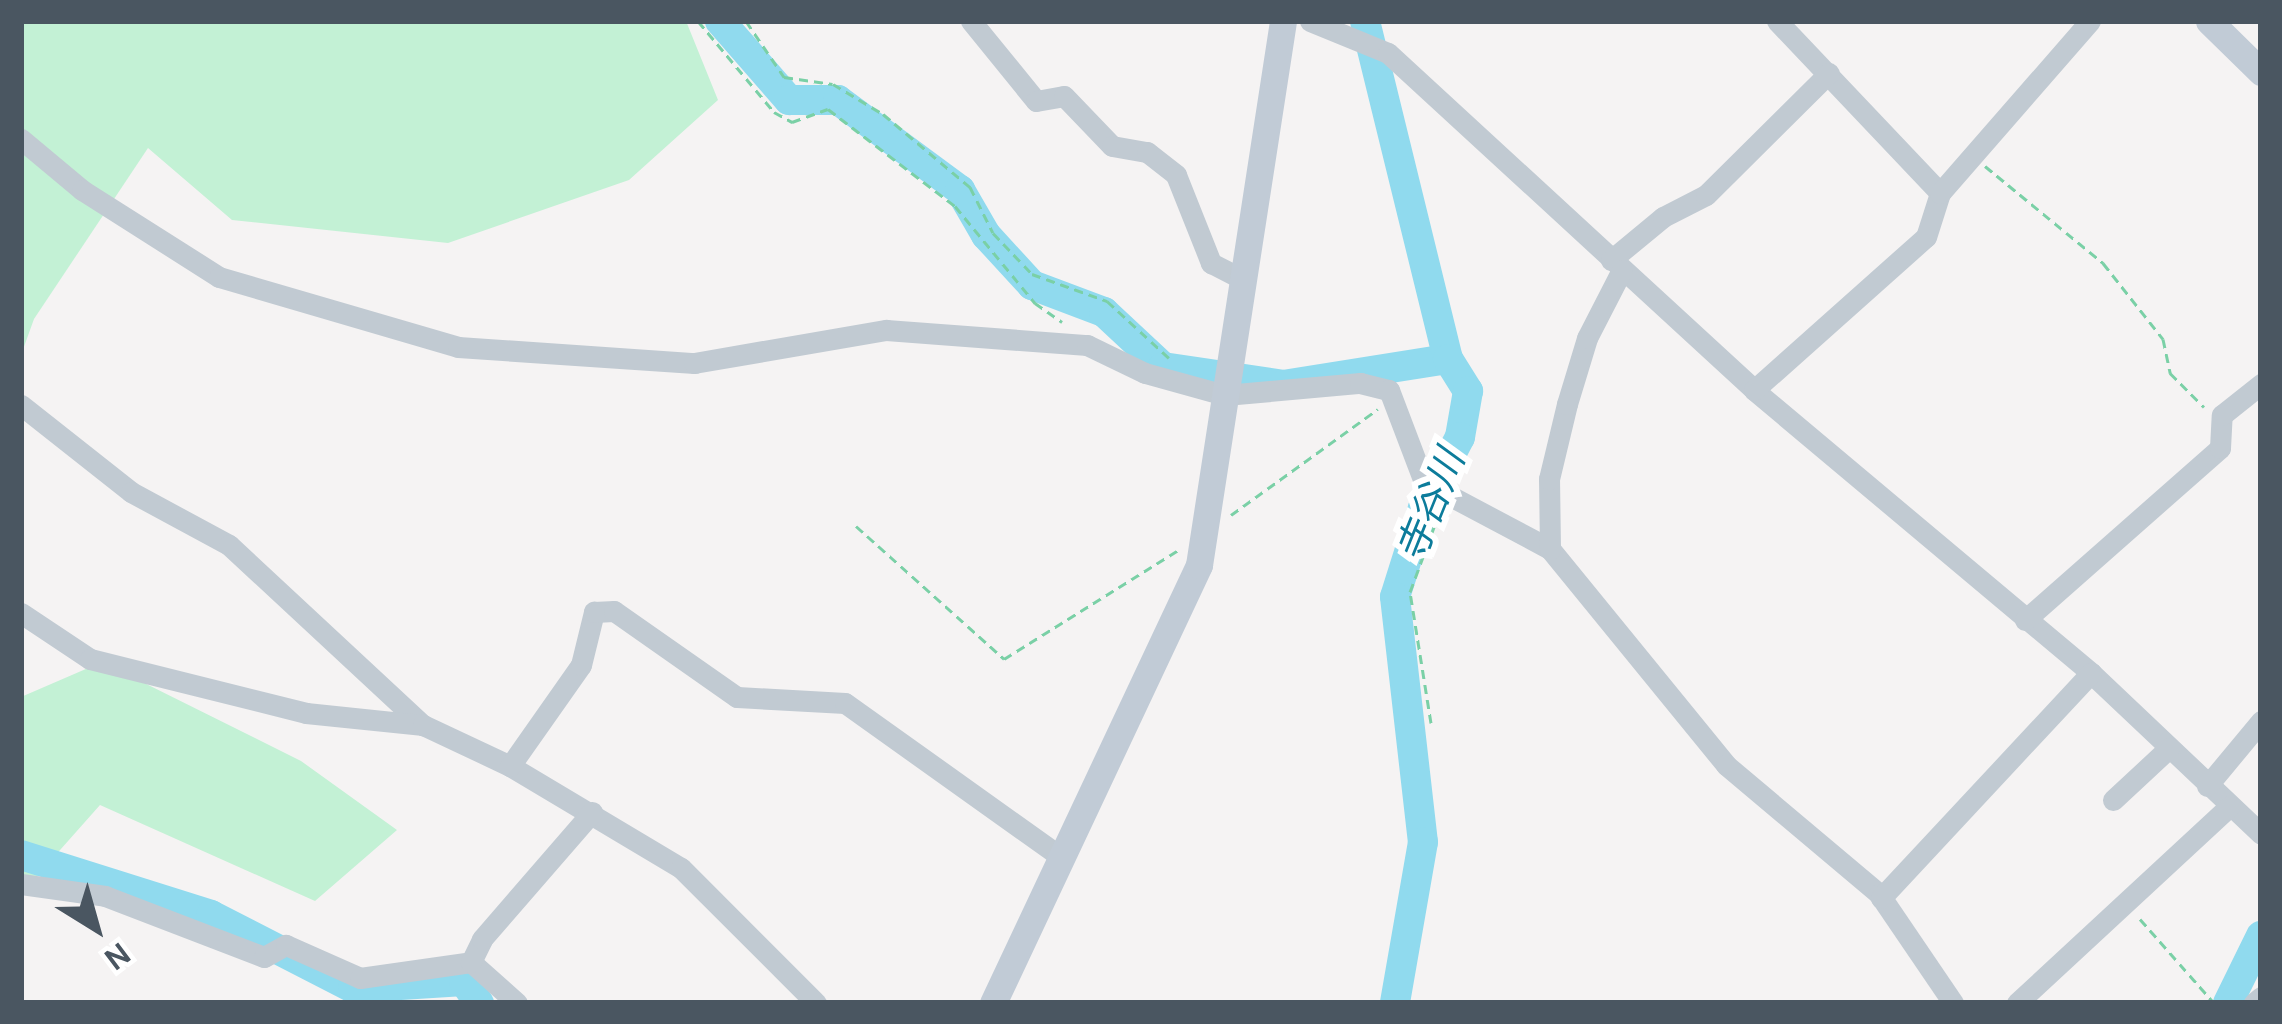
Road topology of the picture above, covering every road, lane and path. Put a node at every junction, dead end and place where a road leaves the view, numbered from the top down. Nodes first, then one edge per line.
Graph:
1 (698, 21) edge
2 (746, 21) edge
3 (971, 21) edge
4 (1283, 21) edge
5 (1310, 21) edge
6 (1778, 21) edge
7 (2090, 21) edge
8 (2209, 21) edge
9 (2261, 72) edge
10 (1829, 73) junction
11 (21, 139) edge
12 (1974, 156) junction
13 (1940, 193) junction
14 (1617, 265) junction
15 (1244, 280) junction
16 (1068, 326) dead end
17 (1174, 361) dead end
18 (1227, 383) junction
19 (2261, 384) edge
20 (1754, 389) junction
21 (1396, 403) junction
22 (21, 405) edge
23 (2222, 415) junction
24 (1437, 492) junction
25 (856, 526) dead end
26 (1204, 533) junction
27 (1550, 549) junction
28 (21, 613) edge
29 (2025, 620) junction
30 (2091, 673) junction
31 (2261, 721) edge
32 (1431, 722) dead end
33 (423, 725) junction
34 (2169, 748) junction
35 (510, 766) junction
36 (2207, 786) junction
37 (2114, 800) dead end
38 (2230, 806) junction
39 (592, 812) junction
40 (2261, 834) edge
41 (1062, 857) junction
42 (21, 884) edge
43 (1881, 898) junction
44 (2128, 905) junction
45 (471, 962) junction
46 (2261, 997) edge
47 (2023, 1001) edge
48 (517, 1003) edge
49 (816, 1003) edge
50 (993, 1003) edge
51 (1953, 1003) edge
52 (2214, 1003) edge
53 (2254, 1003) edge

1 - 16 path
2 - 17 path
3 - 15 street
4 - 15 street
5 - 14 street
6 - 10 street
7 - 12 street
8 - 9 street
10 - 13 street
10 - 14 street
11 - 18 street
12 - 13 street
12 - 23 path
13 - 20 street
14 - 20 street
14 - 27 street
15 - 18 street
18 - 21 street
18 - 26 street
19 - 23 street
20 - 29 street
21 - 24 street
21 - 26 path
22 - 33 street
23 - 29 street
24 - 27 street
24 - 32 path
25 - 26 path
26 - 41 street
27 - 43 street
28 - 33 street
29 - 30 street
30 - 34 street
30 - 43 street
31 - 36 street
33 - 35 street
34 - 36 street
34 - 37 street
35 - 39 street
35 - 41 street
36 - 38 street
38 - 40 street
38 - 44 street
39 - 45 street
39 - 49 street
41 - 50 street
42 - 45 street
43 - 51 street
44 - 47 street
44 - 52 path
45 - 48 street
46 - 53 street

